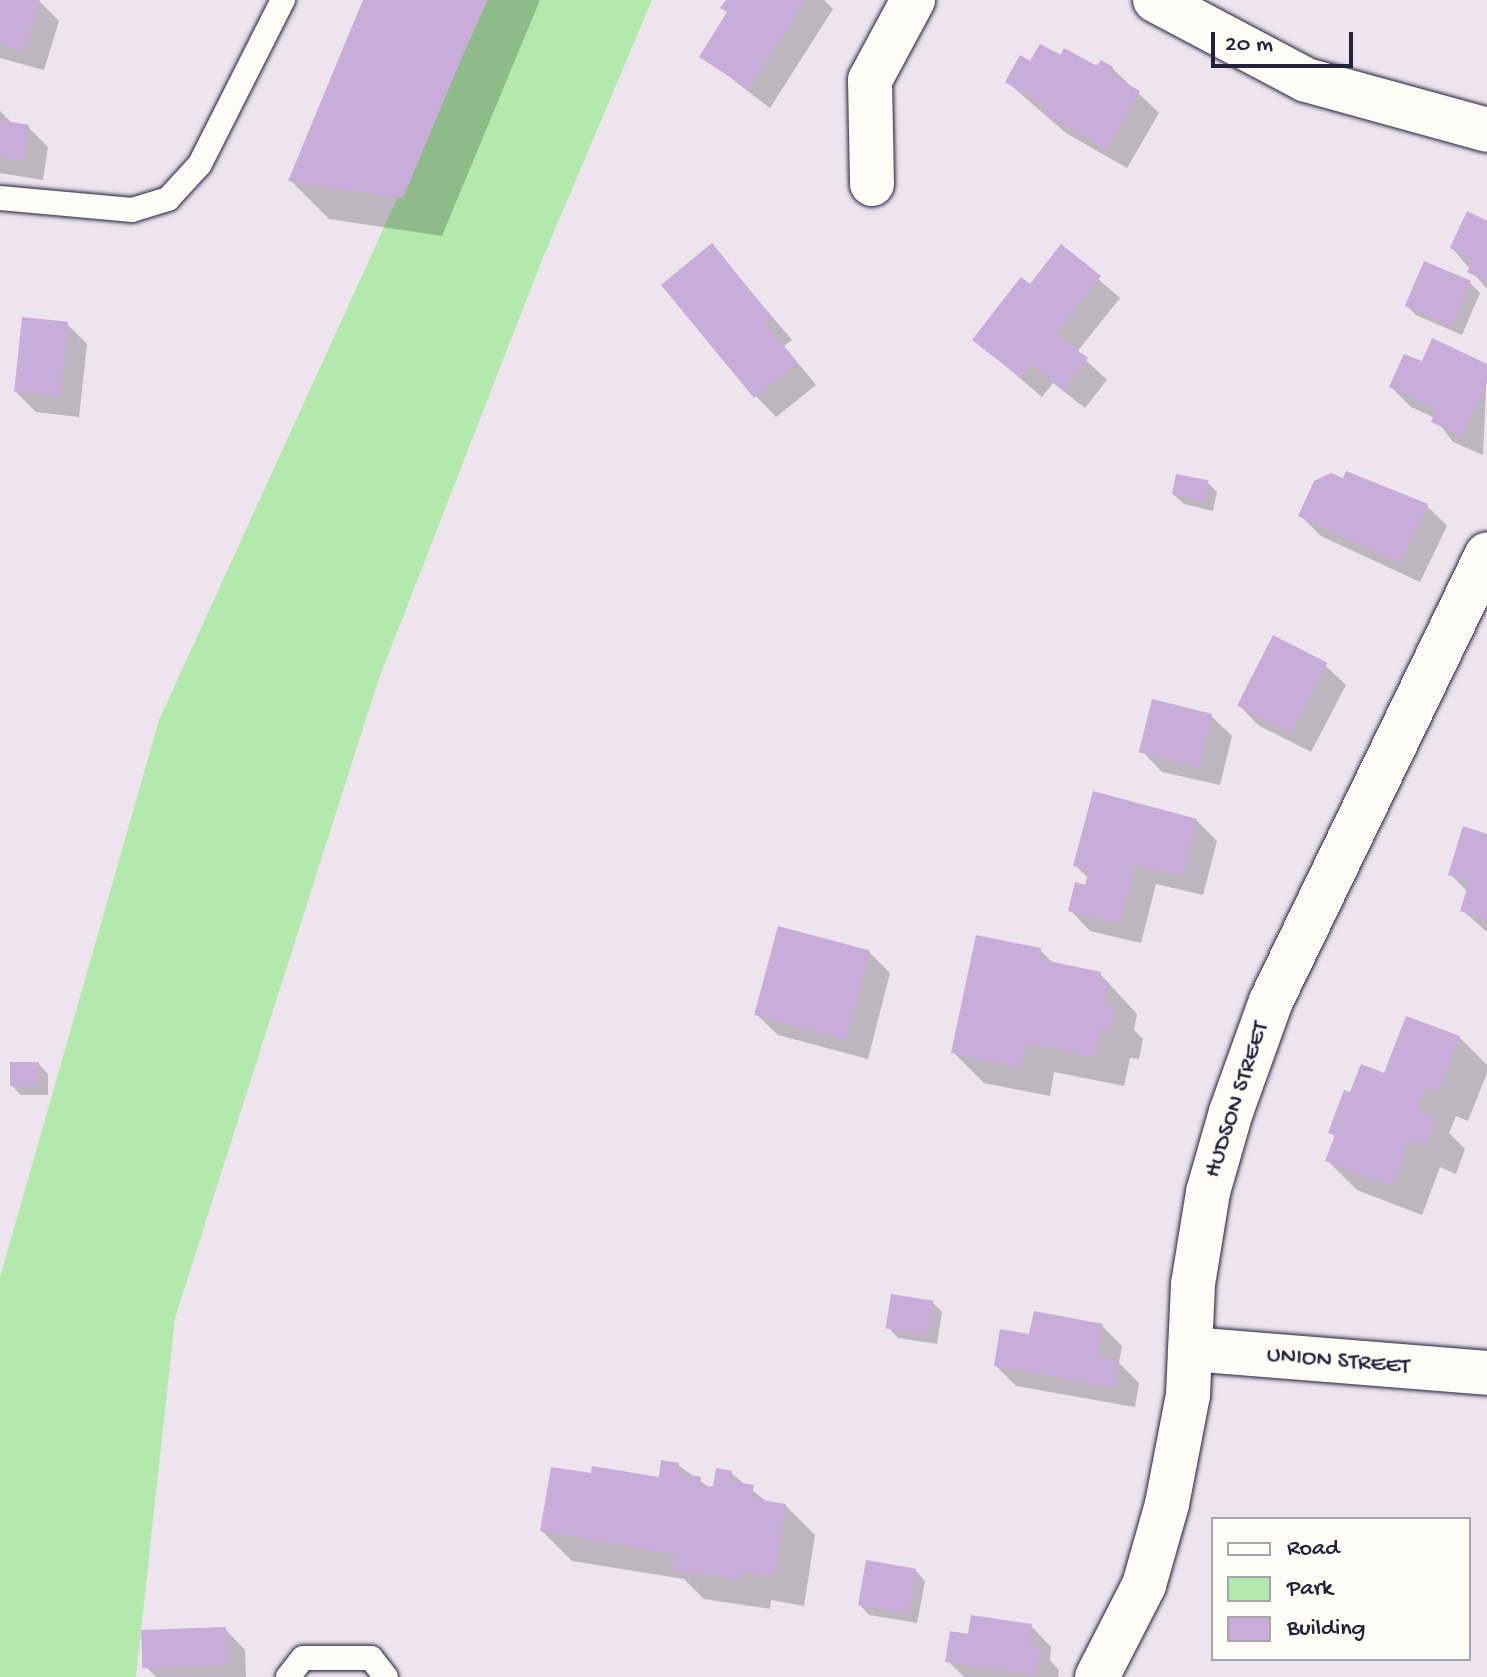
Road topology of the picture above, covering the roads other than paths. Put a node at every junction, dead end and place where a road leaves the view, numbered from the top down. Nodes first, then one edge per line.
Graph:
1 (283, 0) edge
2 (913, 0) edge
3 (1155, 0) edge
4 (1487, 130) edge
5 (872, 184) dead end
6 (0, 198) edge
7 (1487, 554) edge
8 (1190, 1349) junction
9 (1487, 1373) edge
10 (288, 1677) edge
11 (386, 1677) edge
12 (1097, 1677) edge

1 - 6 lane
2 - 5 street
3 - 4 street
7 - 8 street, HUDSON STREET
8 - 9 street, UNION STREET
8 - 12 street, HUDSON STREET
10 - 11 lane

